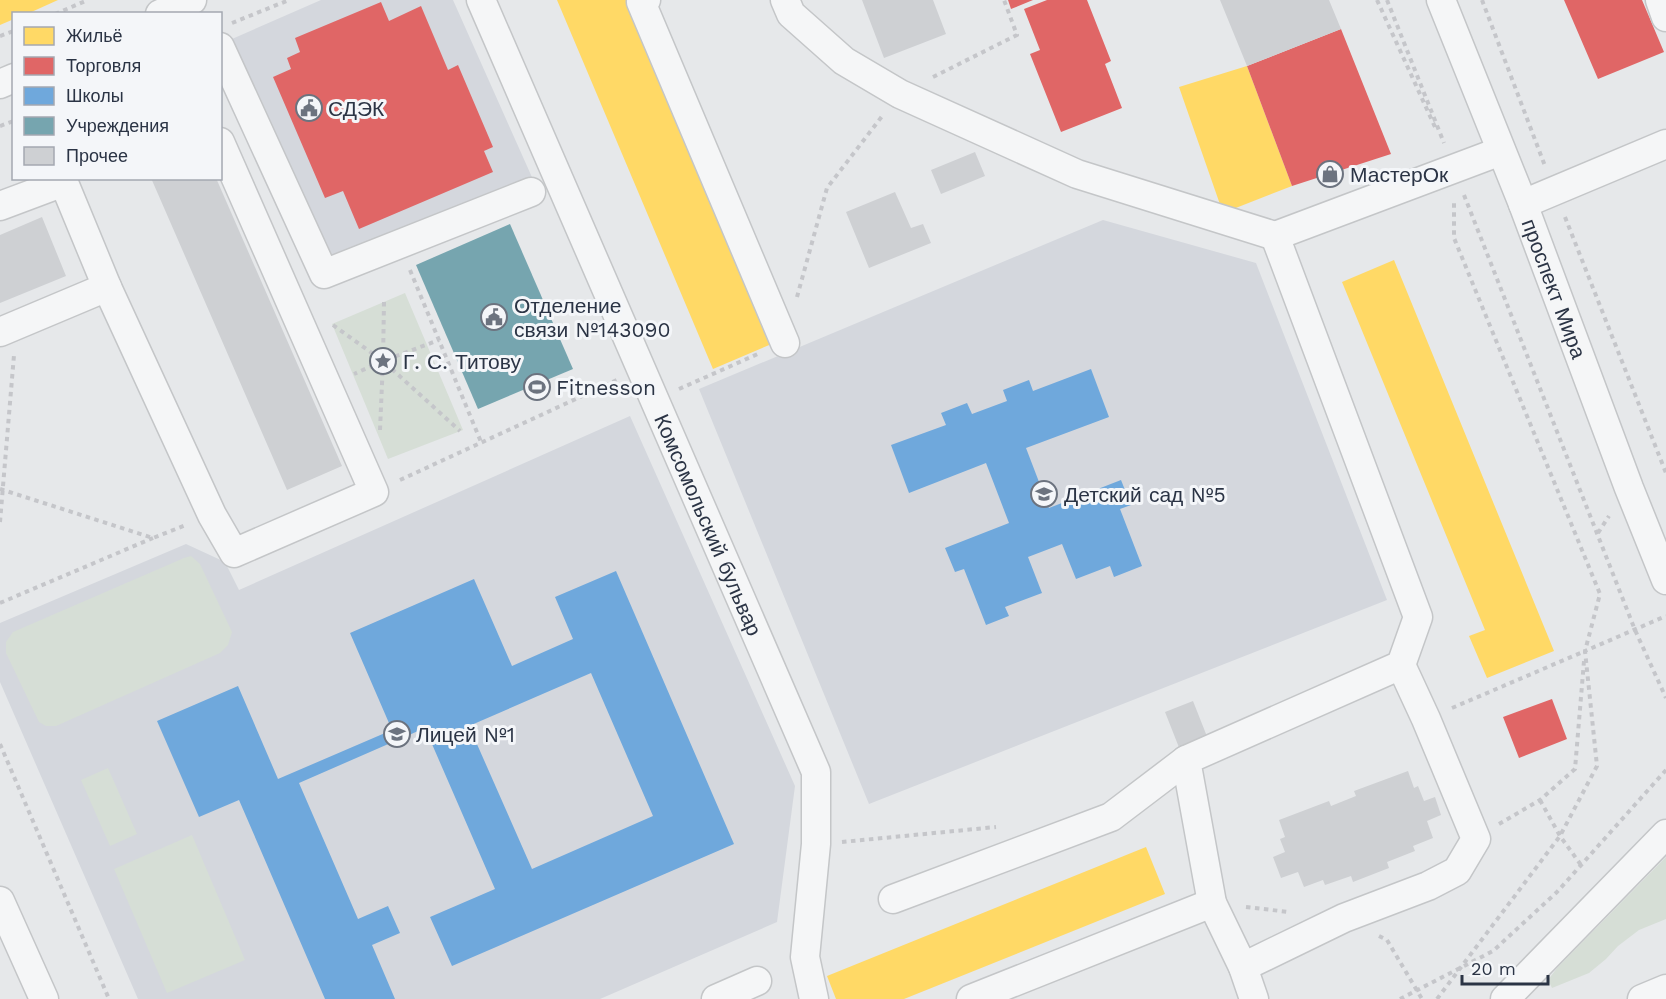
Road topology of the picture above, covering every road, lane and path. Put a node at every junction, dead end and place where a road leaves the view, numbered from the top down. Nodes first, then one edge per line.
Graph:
1 (88, 0) edge
2 (192, 0) edge
3 (289, 0) edge
4 (481, 0) edge
5 (645, 0) edge
6 (785, 0) edge
7 (1005, 0) edge
8 (1377, 0) edge
9 (1387, 0) edge
10 (1441, 0) edge
11 (1482, 0) edge
12 (1660, 0) edge
13 (60, 12) edge
14 (164, 12) edge
15 (1666, 17) edge
16 (222, 27) edge
17 (222, 35) edge
18 (900, 94) junction
19 (1666, 144) edge
20 (222, 147) edge
21 (1502, 151) junction
22 (1454, 169) junction
23 (63, 180) edge
24 (1555, 191) junction
25 (531, 192) dead end
26 (1523, 204) junction
27 (0, 206) edge
28 (1275, 236) junction
29 (400, 244) junction
30 (107, 287) junction
31 (797, 298) dead end
32 (384, 302) dead end
33 (332, 324) dead end
34 (8, 328) edge
35 (439, 339) junction
36 (784, 343) joint
37 (383, 361) junction
38 (642, 368) junction
39 (354, 374) dead end
40 (654, 400) junction
41 (460, 431) dead end
42 (379, 437) dead end
43 (482, 442) junction
44 (1666, 473) edge
45 (2, 490) edge
46 (374, 492) junction
47 (1, 514) edge
48 (212, 515) junction
49 (0, 522) edge
50 (153, 538) junction
51 (1666, 580) edge
52 (0, 603) edge
53 (1666, 616) edge
54 (1635, 630) junction
55 (1585, 651) junction
56 (1401, 665) junction
57 (1666, 698) edge
58 (1426, 719) junction
59 (0, 744) edge
60 (1186, 760) junction
61 (1666, 770) edge
62 (1540, 800) junction
63 (1004, 827) dead end
64 (1666, 834) edge
65 (1560, 836) junction
66 (1476, 839) junction
67 (816, 844) junction
68 (1581, 865) junction
69 (893, 899) dead end
70 (0, 901) edge
71 (1212, 903) junction
72 (1243, 967) junction
73 (1459, 969) junction
74 (757, 981) dead end
75 (1666, 989) edge
76 (1519, 993) edge
77 (44, 999) edge
78 (109, 999) edge
79 (716, 999) edge
80 (814, 999) edge
81 (971, 999) edge
82 (1254, 999) edge
83 (1400, 999) edge
84 (1437, 999) edge
85 (1642, 999) edge

1 - 13 path
2 - 14 street
3 - 16 path
4 - 38 street, Комсомольский бульвар
5 - 36 street
6 - 18 street
7 - 18 path
8 - 22 path
9 - 22 path
10 - 21 street, проспект Мира
11 - 24 path
12 - 15 street
17 - 29 street
18 - 28 street
18 - 31 path
19 - 24 street
20 - 46 street
21 - 22 street
21 - 26 street, проспект Мира
22 - 28 street
22 - 54 path
22 - 55 path
23 - 27 street
23 - 30 street
24 - 26 street
24 - 44 path
25 - 29 street
26 - 51 street, проспект Мира
28 - 56 street
29 - 35 path
30 - 34 street
30 - 48 street
32 - 37 path
33 - 37 path
34 - 45 path
35 - 37 path
35 - 43 path
36 - 40 path
37 - 39 path
37 - 41 path
37 - 42 path
38 - 40 street, Комсомольский бульвар
38 - 43 path
40 - 67 street, Комсомольский бульвар
43 - 46 path
45 - 47 path
45 - 50 path
46 - 48 street
47 - 49 path
48 - 50 path
50 - 52 path
53 - 54 path
54 - 55 path
54 - 57 path
55 - 58 path
55 - 62 path
55 - 65 path
56 - 58 street
56 - 60 street
58 - 66 street
59 - 78 path
60 - 69 street
60 - 71 street
61 - 68 path
62 - 65 path
62 - 66 path
63 - 67 path
64 - 76 street
65 - 68 path
65 - 73 path
66 - 72 street
67 - 80 street, Комсомольский бульвар
68 - 73 path
70 - 77 street
71 - 72 street
71 - 81 street
72 - 82 street
73 - 83 path
73 - 84 path
74 - 79 street
75 - 85 street

